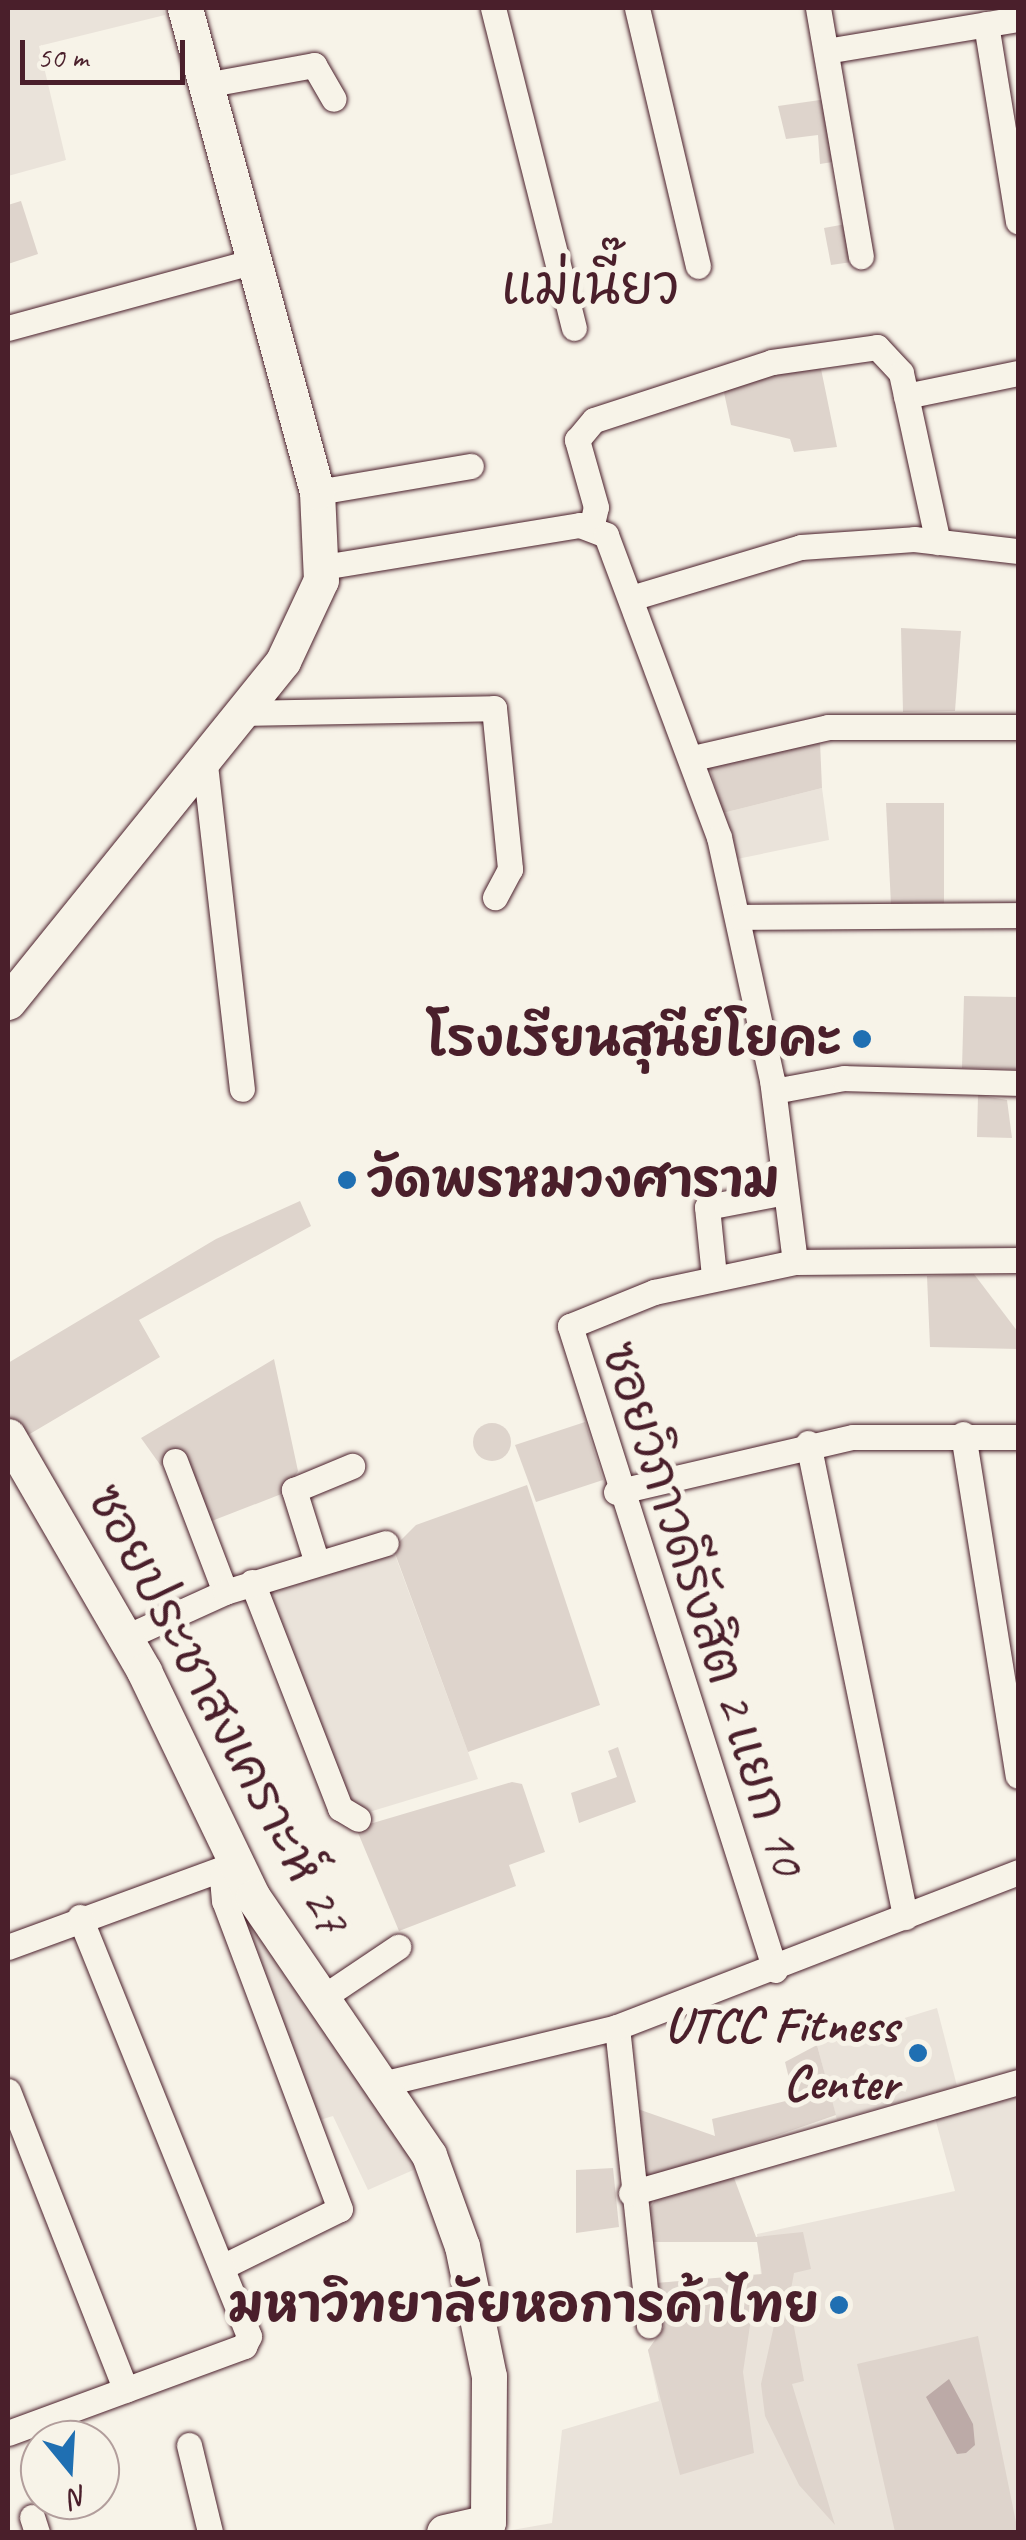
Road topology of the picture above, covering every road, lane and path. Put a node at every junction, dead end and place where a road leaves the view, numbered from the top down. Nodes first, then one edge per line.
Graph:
1 (185, 8) edge
2 (493, 8) edge
3 (637, 8) edge
4 (818, 8) edge
5 (1016, 8) edge
6 (1018, 18) edge
7 (986, 24) junction
8 (826, 51) junction
9 (206, 85) junction
10 (334, 100) dead end
11 (1018, 221) edge
12 (861, 256) dead end
13 (254, 261) junction
14 (698, 266) dead end
15 (8, 328) edge
16 (574, 328) dead end
17 (1018, 373) edge
18 (906, 396) junction
19 (471, 466) dead end
20 (317, 492) junction
21 (592, 524) junction
22 (938, 542) junction
23 (1018, 551) edge
24 (323, 568) junction
25 (631, 598) junction
26 (240, 713) junction
27 (1018, 727) edge
28 (204, 756) junction
29 (693, 758) junction
30 (495, 897) dead end
31 (1018, 915) edge
32 (738, 917) junction
33 (8, 1002) edge
34 (1018, 1083) edge
35 (242, 1089) dead end
36 (774, 1091) junction
37 (786, 1192) junction
38 (1018, 1260) edge
39 (794, 1262) junction
40 (714, 1276) junction
41 (963, 1434) junction
42 (8, 1436) edge
43 (1018, 1437) edge
44 (808, 1443) junction
45 (175, 1461) dead end
46 (352, 1466) dead end
47 (616, 1492) junction
48 (386, 1543) dead end
49 (317, 1564) junction
50 (252, 1582) junction
51 (225, 1592) junction
52 (124, 1638) junction
53 (1018, 1776) edge
54 (358, 1819) dead end
55 (236, 1863) junction
56 (1018, 1872) edge
57 (905, 1916) junction
58 (80, 1918) junction
59 (8, 1947) edge
60 (398, 1947) dead end
61 (774, 1970) junction
62 (322, 1998) junction
63 (617, 2027) junction
64 (1018, 2082) edge
65 (386, 2083) junction
66 (8, 2091) edge
67 (631, 2193) junction
68 (224, 2266) junction
69 (649, 2325) dead end
70 (126, 2390) junction
71 (8, 2433) edge
72 (189, 2445) dead end
73 (491, 2527) edge
74 (210, 2532) edge
75 (444, 2532) edge

1 - 9 street
2 - 16 street
3 - 14 street
4 - 8 street
5 - 6 street
6 - 7 street
7 - 8 street
7 - 11 street
8 - 12 street
9 - 10 street
9 - 13 street
13 - 15 street
13 - 20 street
17 - 18 street
18 - 21 street
18 - 22 street
19 - 20 street
20 - 24 street
21 - 24 street
21 - 25 street
22 - 23 street
22 - 25 street
24 - 26 street
25 - 29 street
26 - 28 street
26 - 30 street
27 - 29 street
28 - 33 street
28 - 35 street
29 - 32 street
31 - 32 street
32 - 36 street
34 - 36 street
36 - 37 street
37 - 39 street
37 - 40 street
38 - 39 street, ซอยวิภาวดีรังสิต 2 แยก 10
39 - 40 street, ซอยวิภาวดีรังสิต 2 แยก 10
40 - 47 street, ซอยวิภาวดีรังสิต 2 แยก 10
41 - 43 street
41 - 44 street
41 - 53 street
42 - 52 street, ซอยประชาสงเคราะห์ 27
44 - 47 street
44 - 57 street
45 - 51 street
46 - 49 street
47 - 61 street, ซอยวิภาวดีรังสิต 2 แยก 10
48 - 49 street
49 - 50 street
50 - 51 street
50 - 54 street
51 - 52 street
52 - 55 street, ซอยประชาสงเคราะห์ 27
55 - 58 street
55 - 62 street, ซอยประชาสงเคราะห์ 27
55 - 68 street
56 - 57 street
57 - 61 street
58 - 59 street
58 - 68 street
60 - 62 street
61 - 63 street
62 - 65 street, ซอยประชาสงเคราะห์ 27
63 - 65 street
63 - 67 street
64 - 67 street
65 - 73 street, ซอยประชาสงเคราะห์ 27
66 - 70 street
67 - 69 street
68 - 70 street
70 - 71 street
72 - 74 street
73 - 75 street

